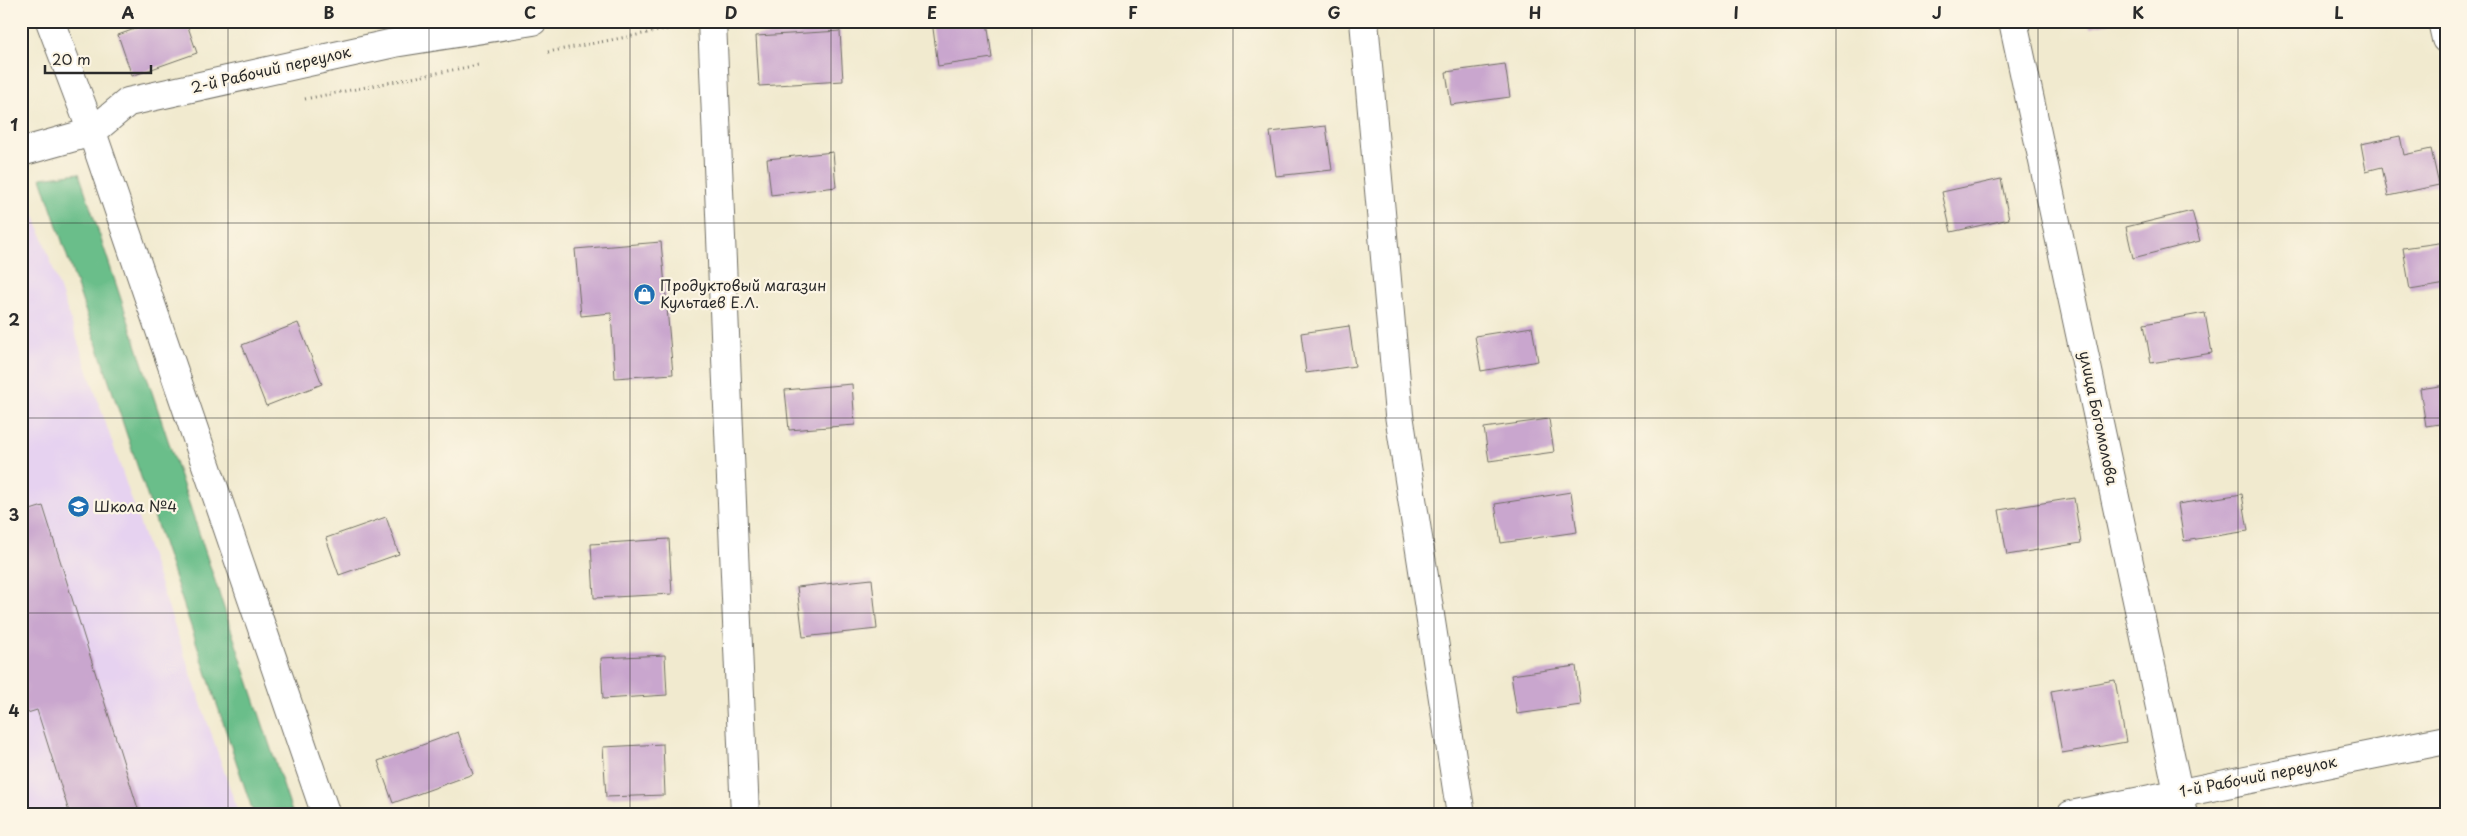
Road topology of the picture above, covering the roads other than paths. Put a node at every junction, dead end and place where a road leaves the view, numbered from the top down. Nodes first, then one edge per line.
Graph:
1 (50, 21) edge
2 (532, 21) edge
3 (712, 21) edge
4 (1364, 21) edge
5 (2014, 21) edge
6 (2442, 21) edge
7 (2446, 40) edge
8 (92, 132) junction
9 (21, 152) edge
10 (2446, 740) edge
11 (2180, 804) edge
12 (326, 815) edge
13 (745, 815) edge
14 (1461, 815) edge
15 (2071, 815) edge

1 - 8 street
2 - 8 street, 2-й Рабочий переулок
3 - 13 street
4 - 14 street
5 - 11 street, улица Богомолова
6 - 7 street
8 - 9 street, 2-й Рабочий переулок
8 - 12 street
10 - 11 street, 1-й Рабочий переулок
11 - 15 street, 1-й Рабочий переулок

